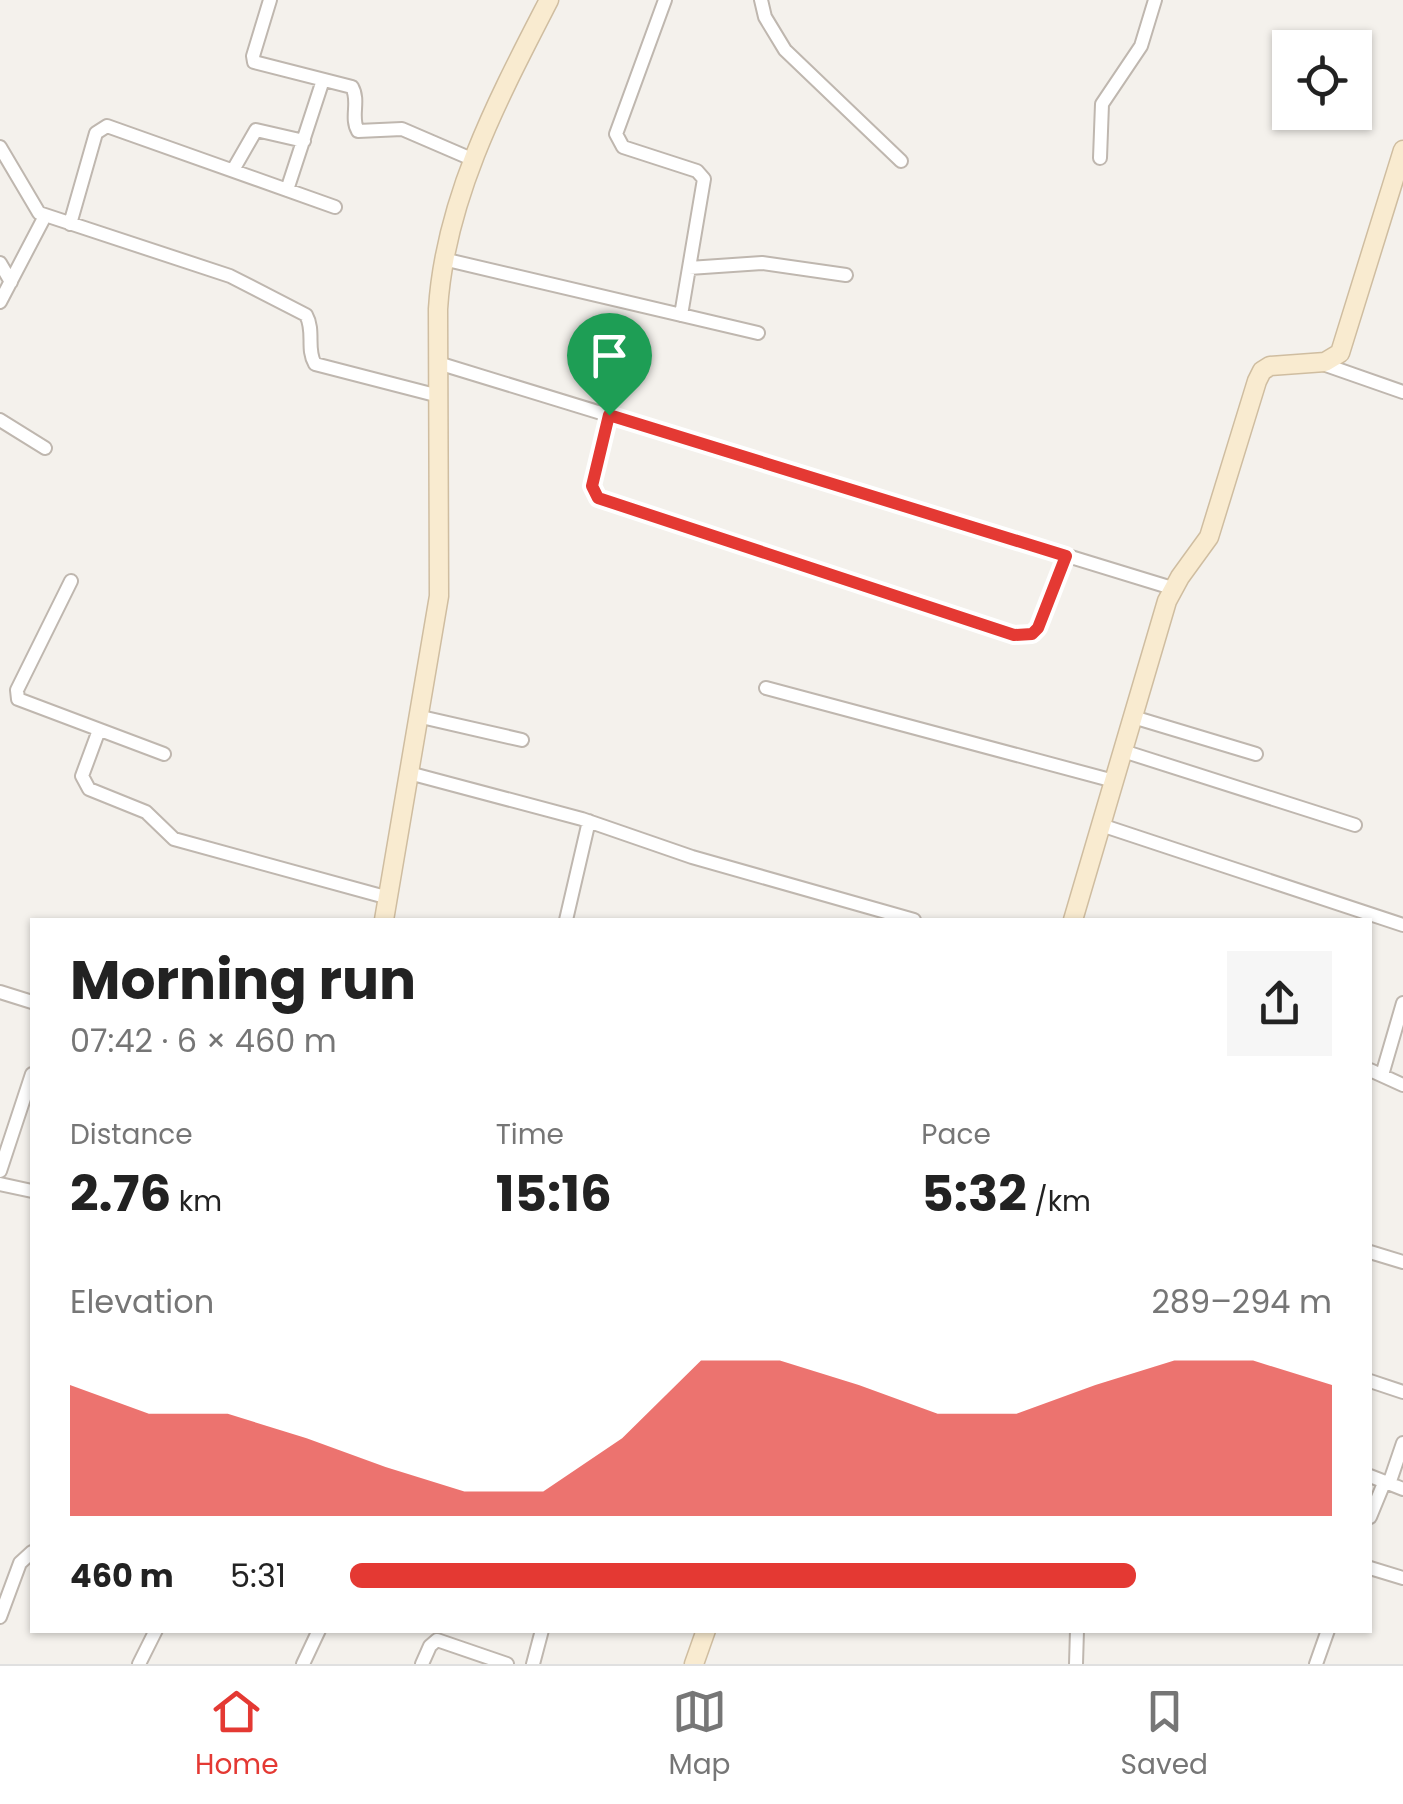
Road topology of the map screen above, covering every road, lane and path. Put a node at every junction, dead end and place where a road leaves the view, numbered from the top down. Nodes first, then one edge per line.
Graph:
1 (270, 0) edge
2 (548, 0) edge
3 (665, 0) edge
4 (760, 0) edge
5 (1155, 0) edge
6 (323, 80) junction
7 (304, 141) junction
8 (0, 147) edge
9 (1403, 150) edge
10 (1100, 158) dead end
11 (474, 160) junction
12 (901, 161) dead end
13 (233, 170) junction
14 (287, 190) junction
15 (336, 208) dead end
16 (45, 216) junction
17 (70, 224) junction
18 (443, 258) junction
19 (0, 263) edge
20 (689, 268) junction
21 (846, 275) dead end
22 (10, 282) junction
23 (0, 302) edge
24 (680, 315) junction
25 (758, 333) dead end
26 (1318, 362) junction
27 (438, 363) junction
28 (1403, 392) edge
29 (439, 396) junction
30 (609, 415) junction
31 (0, 420) edge
32 (45, 448) dead end
33 (1066, 556) junction
34 (71, 581) dead end
35 (1172, 588) junction
36 (766, 688) dead end
37 (418, 716) junction
38 (1132, 717) junction
39 (99, 730) junction
40 (522, 740) dead end
41 (1123, 751) junction
42 (164, 754) dead end
43 (1256, 754) dead end
44 (409, 773) junction
45 (1114, 782) junction
46 (589, 821) junction
47 (1101, 825) junction
48 (1355, 825) dead end
49 (389, 898) junction
50 (384, 918) edge
51 (566, 918) edge
52 (907, 918) edge
53 (1075, 918) edge
54 (1403, 926) edge
55 (0, 992) edge
56 (30, 1001) edge
57 (1403, 1003) edge
58 (1376, 1072) edge
59 (30, 1080) edge
60 (1403, 1085) edge
61 (0, 1172) edge
62 (0, 1184) edge
63 (30, 1191) edge
64 (1372, 1253) edge
65 (1403, 1262) edge
66 (1372, 1381) edge
67 (1403, 1392) edge
68 (1403, 1443) edge
69 (1372, 1477) edge
70 (1386, 1483) junction
71 (1403, 1489) edge
72 (1372, 1513) edge
73 (30, 1554) edge
74 (1372, 1569) edge
75 (1403, 1578) edge
76 (4, 1593) edge
77 (0, 1617) edge
78 (154, 1633) edge
79 (318, 1633) edge
80 (541, 1633) edge
81 (705, 1633) edge
82 (1077, 1633) edge
83 (1327, 1633) edge
84 (307, 1663) edge
85 (139, 1664) edge
86 (422, 1664) edge
87 (507, 1664) edge
88 (533, 1664) edge
89 (694, 1664) edge
90 (1076, 1664) edge
91 (1316, 1664) edge

1 - 6 street
2 - 11 street
3 - 20 street
4 - 12 street
5 - 10 street
6 - 7 street
6 - 11 street
7 - 13 street
7 - 14 street
8 - 16 street
9 - 26 street
11 - 18 street
13 - 14 street
13 - 17 street
14 - 15 street
16 - 17 street
16 - 22 street
17 - 29 street
18 - 24 street
18 - 27 street
19 - 22 street
20 - 21 street
20 - 24 street
22 - 23 street
24 - 25 street
26 - 28 street
26 - 35 street
27 - 29 street
27 - 30 street
29 - 37 street
30 - 33 street
30 - 33 street
31 - 32 street
33 - 35 street
34 - 39 street
35 - 38 street
36 - 45 street
37 - 40 street
37 - 44 street
38 - 41 street
38 - 43 street
39 - 42 street
39 - 49 street
41 - 45 street
41 - 48 street
44 - 46 street
44 - 49 street
45 - 47 street
46 - 51 street
46 - 52 street
47 - 53 street
47 - 54 street
49 - 50 street
55 - 56 street
57 - 58 street
58 - 60 street
59 - 61 street
62 - 63 street
64 - 65 street
66 - 67 street
68 - 70 street
69 - 70 street
70 - 71 street
70 - 72 street
73 - 76 street
74 - 75 street
76 - 77 street
78 - 85 street
79 - 84 street
80 - 88 street
81 - 89 street
82 - 90 street
83 - 91 street
86 - 87 street

